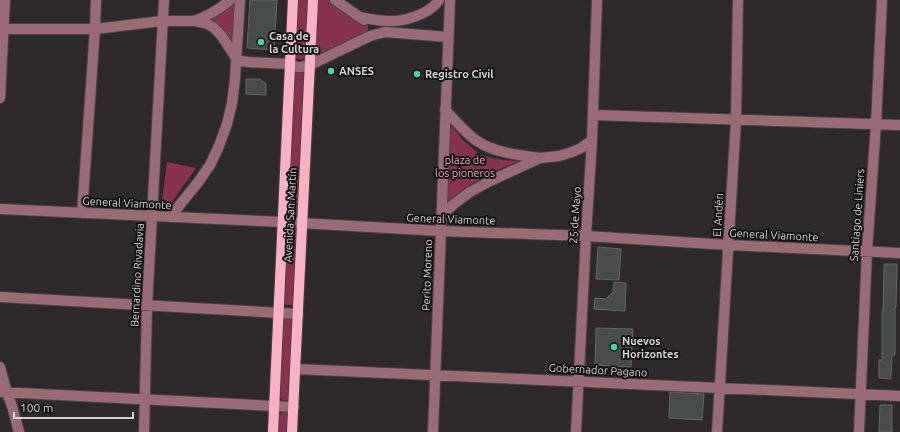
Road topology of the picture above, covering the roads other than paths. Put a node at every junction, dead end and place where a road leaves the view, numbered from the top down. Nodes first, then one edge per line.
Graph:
1 (5, 0) edge
2 (96, 0) edge
3 (164, 0) edge
4 (230, 0) edge
5 (240, 0) edge
6 (293, 0) edge
7 (313, 0) edge
8 (335, 0) edge
9 (439, 0) edge
10 (450, 0) edge
11 (597, 0) edge
12 (738, 0) edge
13 (882, 0) edge
14 (360, 17) junction
15 (162, 21) junction
16 (194, 21) junction
17 (2, 29) edge
18 (95, 29) junction
19 (385, 32) junction
20 (448, 37) junction
21 (236, 58) junction
22 (290, 64) junction
23 (310, 65) junction
24 (0, 98) edge
25 (445, 110) junction
26 (593, 115) junction
27 (736, 120) junction
28 (876, 124) junction
29 (900, 125) edge
30 (592, 140) junction
31 (540, 158) junction
32 (0, 210) edge
33 (82, 213) junction
34 (442, 214) junction
35 (152, 216) junction
36 (170, 217) junction
37 (283, 222) junction
38 (302, 223) junction
39 (441, 231) junction
40 (586, 236) junction
41 (728, 244) junction
42 (867, 252) junction
43 (900, 253) edge
44 (0, 297) edge
45 (147, 306) junction
46 (279, 313) junction
47 (298, 314) junction
48 (0, 367) edge
49 (295, 369) junction
50 (436, 375) junction
51 (579, 382) junction
52 (719, 388) junction
53 (4, 392) edge
54 (860, 394) junction
55 (900, 396) edge
56 (146, 400) junction
57 (274, 406) junction
58 (294, 407) junction
59 (19, 432) edge
60 (144, 432) edge
61 (273, 432) edge
62 (292, 432) edge
63 (433, 432) edge
64 (576, 432) edge
65 (717, 432) edge
66 (859, 432) edge

1 - 17 street
2 - 18 street
3 - 15 street, Bernardino Rivadavia
4 - 16 street
5 - 21 street
6 - 22 main road, Avenida San Martín
7 - 23 main road, Avenida San Martín
8 - 14 street
9 - 14 street
10 - 20 street, Perito Moreno
11 - 26 street, 25 de Mayo
12 - 27 street, El Andén
13 - 28 street, Santiago de Liniers
14 - 19 street
15 - 16 street
15 - 18 street
15 - 35 street, Bernardino Rivadavia
16 - 21 street
17 - 18 street
17 - 24 street
18 - 33 street
19 - 20 street
19 - 23 street
20 - 25 street, Perito Moreno
21 - 22 street
21 - 36 street
22 - 23 street
22 - 37 main road, Avenida San Martín
23 - 38 main road, Avenida San Martín
25 - 31 street
25 - 34 street, Perito Moreno
26 - 27 street
26 - 30 street, 25 de Mayo
27 - 28 street
27 - 41 street, El Andén
28 - 29 street
28 - 42 street, Santiago de Liniers
30 - 31 street
30 - 40 street, 25 de Mayo
31 - 34 street
32 - 33 street, General Viamonte
33 - 35 street, General Viamonte
34 - 39 street, Perito Moreno
35 - 36 street, General Viamonte
35 - 45 street, Bernardino Rivadavia
36 - 37 street, General Viamonte
37 - 38 street, General Viamonte
37 - 46 main road, Avenida San Martín
38 - 39 street, General Viamonte
38 - 47 main road, Avenida San Martín
39 - 40 street, General Viamonte
39 - 50 street, Perito Moreno
40 - 41 street, General Viamonte
40 - 51 street, 25 de Mayo
41 - 42 street, General Viamonte
41 - 52 street, El Andén
42 - 43 street, General Viamonte
42 - 54 street, Santiago de Liniers
44 - 45 street
45 - 46 street
45 - 56 street, Bernardino Rivadavia
46 - 47 street
46 - 57 main road, Avenida San Martín
47 - 49 main road, Avenida San Martín
48 - 53 street
49 - 50 street, Gobernador Pagano
49 - 58 main road, Avenida San Martín
50 - 51 street, Gobernador Pagano
50 - 63 street, Perito Moreno
51 - 52 street, Gobernador Pagano
51 - 64 street, 25 de Mayo
52 - 54 street, Gobernador Pagano
52 - 65 street, El Andén
53 - 56 street
53 - 59 street
54 - 55 street, Gobernador Pagano
54 - 66 street, Santiago de Liniers
56 - 57 street
56 - 60 street, Bernardino Rivadavia
57 - 58 street
57 - 61 main road, Avenida San Martín
58 - 62 main road, Avenida San Martín

